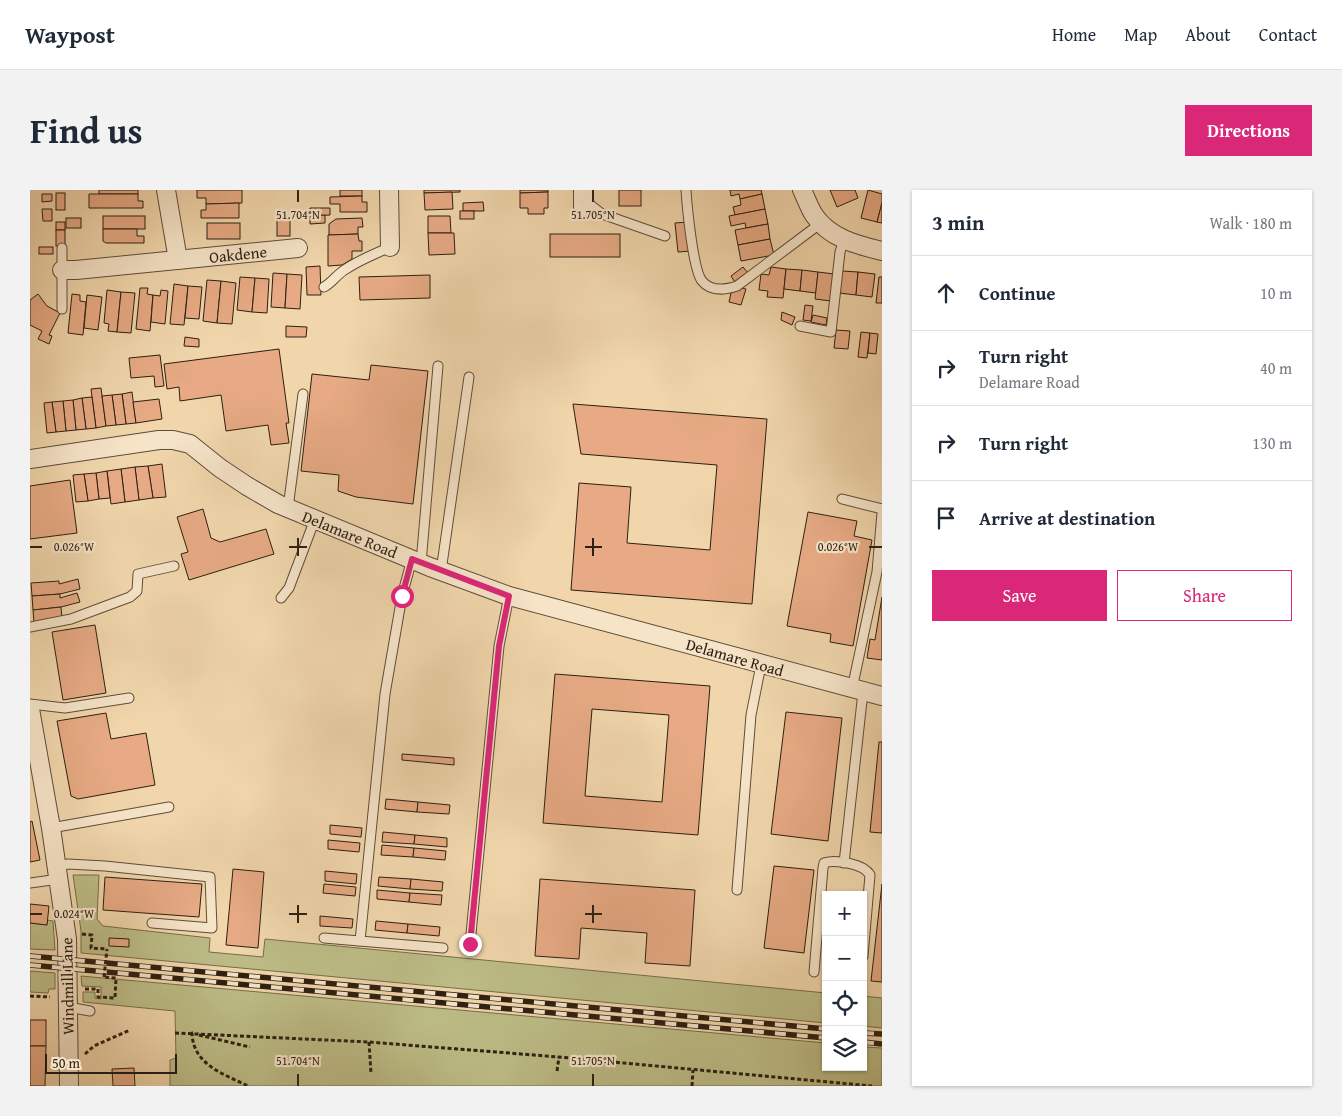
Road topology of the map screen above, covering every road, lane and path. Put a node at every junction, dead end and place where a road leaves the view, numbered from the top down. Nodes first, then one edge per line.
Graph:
1 (166, 190) edge
2 (389, 190) edge
3 (686, 190) edge
4 (802, 190) edge
5 (583, 199) edge
6 (821, 223) junction
7 (665, 236) dead end
8 (844, 240) junction
9 (390, 247) joint
10 (62, 248) dead end
11 (298, 248) dead end
12 (882, 251) edge
13 (178, 260) junction
14 (62, 270) junction
15 (324, 287) dead end
16 (62, 309) dead end
17 (800, 326) dead end
18 (438, 366) dead end
19 (469, 376) dead end
20 (303, 394) dead end
21 (30, 459) edge
22 (842, 499) dead end
23 (288, 508) junction
24 (882, 511) edge
25 (314, 519) junction
26 (416, 561) junction
27 (174, 566) dead end
28 (441, 571) junction
29 (509, 596) junction
30 (280, 598) dead end
31 (30, 627) edge
32 (761, 665) junction
33 (858, 690) junction
34 (882, 696) edge
35 (129, 698) dead end
36 (30, 704) edge
37 (30, 709) edge
38 (170, 807) dead end
39 (51, 828) junction
40 (844, 863) junction
41 (58, 872) junction
42 (30, 883) edge
43 (737, 890) dead end
44 (152, 923) dead end
45 (81, 934) dead end
46 (865, 936) edge
47 (324, 938) dead end
48 (360, 941) junction
49 (470, 944) dead end
50 (443, 948) dead end
51 (814, 972) dead end
52 (79, 989) dead end
53 (30, 996) edge
54 (63, 1002) junction
55 (90, 1011) dead end
56 (130, 1030) dead end
57 (175, 1033) dead end
58 (192, 1033) junction
59 (369, 1042) junction
60 (250, 1047) dead end
61 (558, 1057) junction
62 (693, 1070) junction
63 (557, 1071) dead end
64 (371, 1073) dead end
65 (809, 1081) junction
66 (69, 1082) edge
67 (248, 1086) edge
68 (692, 1086) edge
69 (808, 1086) edge
70 (872, 1086) edge

1 - 13 street
2 - 9 street
3 - 6 lane
4 - 6 street
5 - 7 lane
6 - 8 street
8 - 12 street
8 - 17 lane
9 - 15 lane
10 - 14 lane
11 - 13 street, Oakdene
13 - 14 street, Oakdene
14 - 16 lane
18 - 26 lane
19 - 28 lane
20 - 23 lane
21 - 23 street, Delamare Road
22 - 24 lane
23 - 25 street, Delamare Road
24 - 33 lane
25 - 26 street, Delamare Road
25 - 30 lane
26 - 28 street, Delamare Road
26 - 48 lane
27 - 31 lane
28 - 29 street, Delamare Road
29 - 32 street, Delamare Road
29 - 49 lane
32 - 33 street, Delamare Road
32 - 43 lane
33 - 34 street, Delamare Road
33 - 40 lane
35 - 36 lane
37 - 39 street, Windmill Lane
38 - 39 lane
39 - 41 street, Windmill Lane
40 - 46 lane
40 - 51 lane
41 - 42 lane
41 - 44 lane
41 - 54 street, Windmill Lane
45 - 52 path, bridge
47 - 48 lane
48 - 50 lane
53 - 54 path
54 - 55 lane
54 - 66 street, Windmill Lane
56 - 66 path
57 - 58 path
58 - 59 path
58 - 60 path
58 - 67 path
59 - 61 path
59 - 64 path
61 - 62 path
61 - 63 path
62 - 65 path
62 - 68 path
65 - 69 path
65 - 70 path

